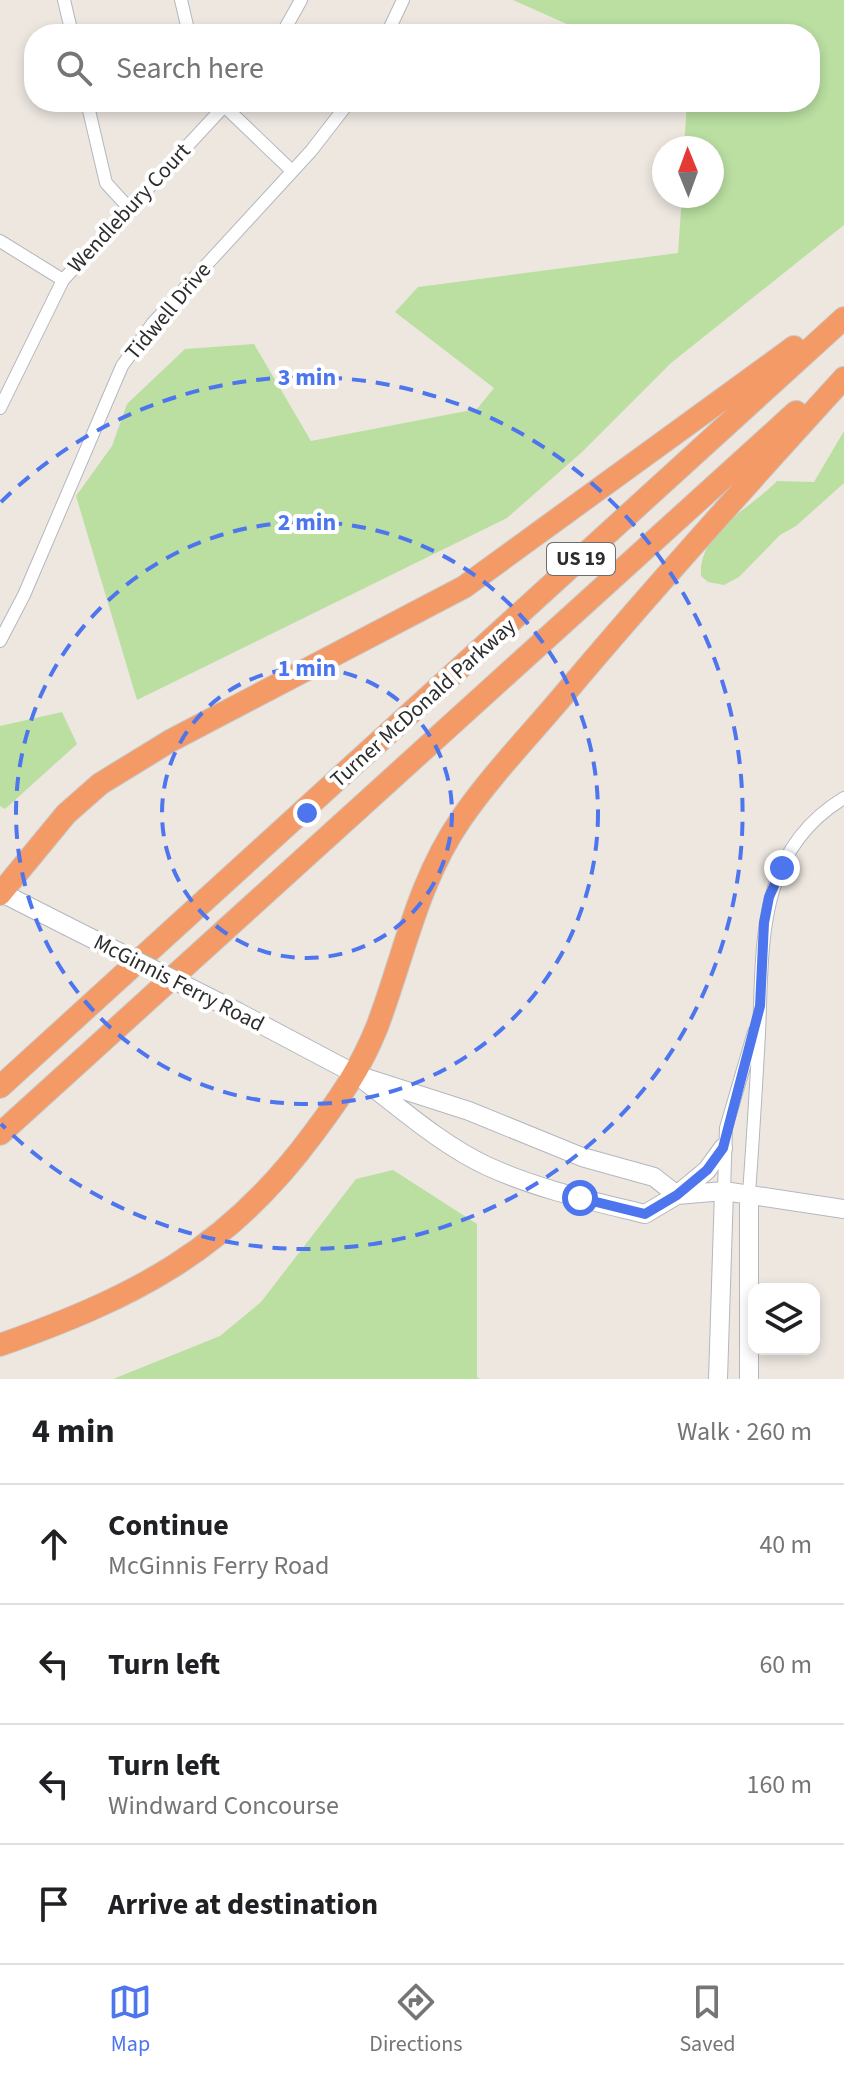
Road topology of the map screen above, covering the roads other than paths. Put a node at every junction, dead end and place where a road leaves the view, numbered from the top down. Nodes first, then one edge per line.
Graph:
1 (64, 0) edge
2 (181, 0) edge
3 (301, 0) edge
4 (403, 0) edge
5 (70, 24) edge
6 (187, 24) edge
7 (288, 24) edge
8 (392, 24) edge
9 (89, 112) edge
10 (216, 112) edge
11 (233, 112) edge
12 (341, 112) edge
13 (292, 171) junction
14 (129, 208) junction
15 (0, 241) edge
16 (63, 280) junction
17 (844, 311) edge
18 (844, 318) edge
19 (844, 369) edge
20 (844, 378) edge
21 (0, 408) edge
22 (0, 641) edge
23 (844, 798) edge
24 (0, 892) edge
25 (760, 1006) junction
26 (357, 1075) junction
27 (0, 1087) edge
28 (0, 1134) edge
29 (723, 1148) junction
30 (724, 1191) junction
31 (749, 1193) junction
32 (677, 1195) junction
33 (844, 1209) edge
34 (0, 1345) edge
35 (718, 1379) edge
36 (749, 1379) edge

1 - 5 street
2 - 6 street
3 - 7 street
4 - 8 street
9 - 14 street
10 - 14 street, Wendlebury Court
11 - 13 street
12 - 13 street, Tidwell Drive
13 - 22 street, Tidwell Drive
14 - 16 street, Wendlebury Court
15 - 16 street
16 - 21 street, Wendlebury Court
17 - 24 highway
18 - 27 highway, Turner McDonald Parkway / US 19
19 - 28 highway, Turner McDonald Parkway / US 19
20 - 26 highway
23 - 25 street
24 - 26 main road, McGinnis Ferry Road, bridge
25 - 29 street
25 - 31 street
26 - 32 main road, McGinnis Ferry Road
26 - 32 main road, McGinnis Ferry Road
26 - 34 highway
29 - 30 street
29 - 32 main road
30 - 31 main road, McGinnis Ferry Road
30 - 32 main road, McGinnis Ferry Road
30 - 35 main road
31 - 33 main road, McGinnis Ferry Road
31 - 36 main road

